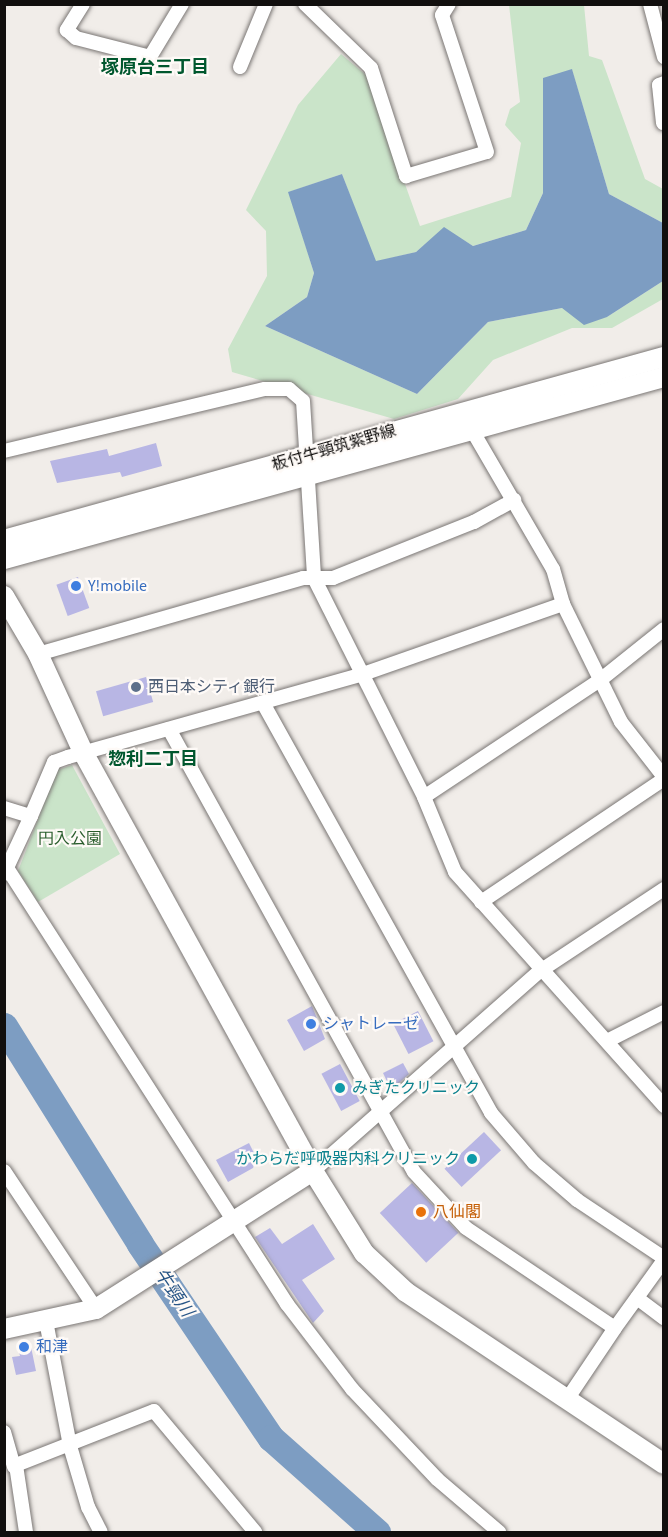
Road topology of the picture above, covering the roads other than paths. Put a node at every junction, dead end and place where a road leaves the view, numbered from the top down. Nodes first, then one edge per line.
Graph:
1 (83, 4) edge
2 (182, 4) edge
3 (266, 4) edge
4 (305, 4) edge
5 (449, 4) edge
6 (650, 4) edge
7 (663, 57) edge
8 (240, 67) dead end
9 (663, 83) edge
10 (663, 123) edge
11 (663, 357) edge
12 (663, 377) edge
13 (472, 430) junction
14 (4, 451) edge
15 (307, 465) junction
16 (514, 500) junction
17 (4, 540) edge
18 (4, 559) edge
19 (314, 578) junction
20 (4, 596) edge
21 (563, 604) junction
22 (663, 629) edge
23 (38, 654) junction
24 (363, 674) junction
25 (600, 680) junction
26 (263, 703) junction
27 (169, 729) junction
28 (84, 754) junction
29 (663, 778) edge
30 (424, 797) junction
31 (4, 808) edge
32 (31, 816) junction
33 (7, 873) edge
34 (663, 889) edge
35 (481, 902) junction
36 (540, 971) junction
37 (663, 1012) edge
38 (607, 1041) junction
39 (452, 1049) junction
40 (661, 1098) edge
41 (380, 1112) junction
42 (4, 1171) edge
43 (313, 1171) junction
44 (235, 1221) junction
45 (663, 1259) edge
46 (637, 1298) junction
47 (96, 1309) junction
48 (663, 1318) edge
49 (46, 1321) junction
50 (615, 1328) junction
51 (4, 1329) edge
52 (566, 1401) junction
53 (4, 1432) edge
54 (70, 1446) junction
55 (663, 1464) edge
56 (14, 1467) junction
57 (26, 1533) edge
58 (101, 1533) edge
59 (255, 1533) edge
60 (499, 1533) edge

1 - 2 street
3 - 8 street
4 - 5 street
6 - 7 street
9 - 10 street
11 - 15 street, 板付牛頸筑紫野線
12 - 13 street, 板付牛頸筑紫野線
13 - 15 street, 板付牛頸筑紫野線
13 - 16 street
14 - 15 street
15 - 17 street, 板付牛頸筑紫野線
15 - 18 street, 板付牛頸筑紫野線
15 - 19 street
16 - 19 street
16 - 21 street
19 - 23 street
19 - 24 street
20 - 23 street
21 - 24 street
21 - 25 street
22 - 25 street
23 - 28 street
24 - 26 street
24 - 30 street
25 - 29 street
25 - 30 street
26 - 27 street
26 - 39 street
27 - 28 street
27 - 41 street
28 - 32 street
28 - 43 street
29 - 35 street
30 - 35 street
31 - 32 street
32 - 33 street
33 - 44 street
34 - 36 street
35 - 36 street
36 - 38 street
36 - 39 street
37 - 38 street
38 - 40 street
39 - 41 street
39 - 45 street
41 - 43 street
41 - 50 street
42 - 47 street
43 - 44 street
43 - 52 street
44 - 47 street
44 - 60 street
45 - 46 street
46 - 48 street
46 - 50 street
47 - 49 street
49 - 51 street
49 - 54 street
50 - 52 street
52 - 55 street
53 - 56 street
54 - 56 street
54 - 58 street
54 - 59 street
56 - 57 street

